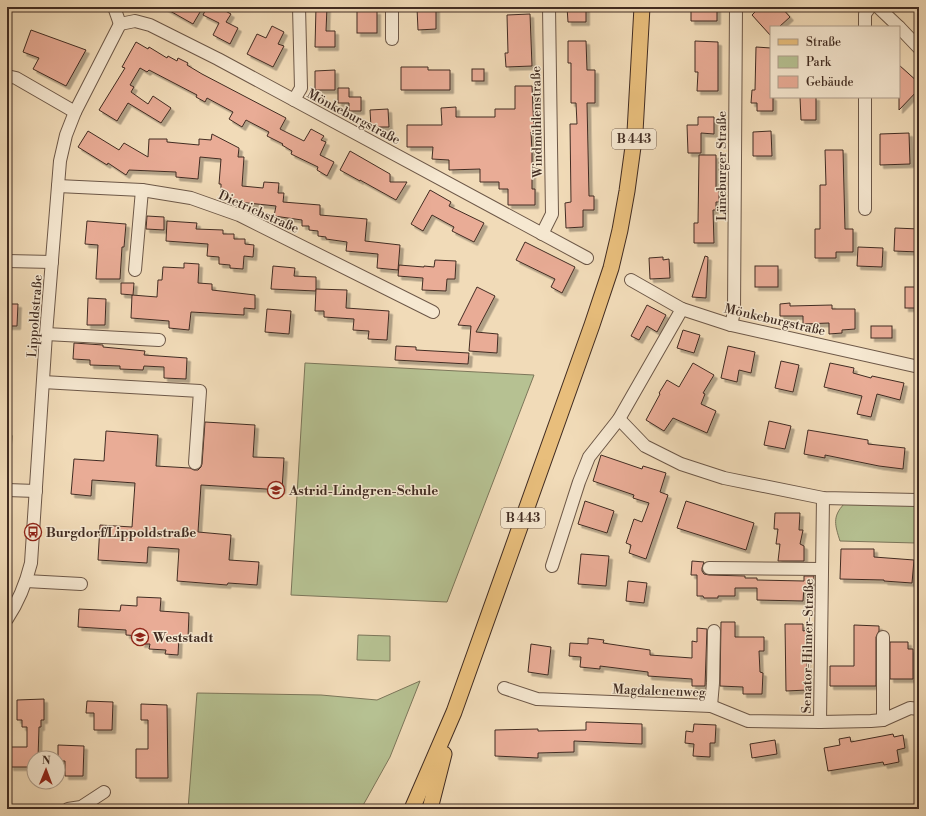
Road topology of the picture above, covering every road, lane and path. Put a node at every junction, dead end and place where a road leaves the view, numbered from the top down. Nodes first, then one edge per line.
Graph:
1 (114, 7) edge
2 (299, 7) edge
3 (392, 7) edge
4 (549, 7) edge
5 (642, 7) edge
6 (736, 7) edge
7 (870, 7) edge
8 (884, 9) edge
9 (120, 24) junction
10 (865, 26) edge
11 (898, 26) edge
12 (900, 28) edge
13 (392, 39) dead end
14 (919, 48) edge
15 (7, 76) edge
16 (865, 98) edge
17 (294, 100) junction
18 (76, 112) junction
19 (58, 186) junction
20 (142, 190) junction
21 (865, 209) dead end
22 (542, 234) junction
23 (587, 258) dead end
24 (7, 261) edge
25 (52, 262) junction
26 (135, 270) dead end
27 (631, 280) dead end
28 (682, 309) junction
29 (434, 312) dead end
30 (731, 325) junction
31 (46, 334) junction
32 (159, 340) dead end
33 (919, 367) edge
34 (43, 382) junction
35 (618, 419) junction
36 (195, 463) dead end
37 (7, 490) edge
38 (36, 491) junction
39 (823, 498) junction
40 (917, 500) dead end
41 (552, 566) dead end
42 (709, 568) dead end
43 (822, 569) junction
44 (26, 581) junction
45 (81, 584) dead end
46 (7, 619) edge
47 (714, 631) dead end
48 (883, 637) dead end
49 (504, 688) dead end
50 (711, 706) junction
51 (919, 709) edge
52 (454, 712) junction
53 (883, 720) junction
54 (820, 722) junction
55 (104, 792) dead end
56 (68, 809) edge
57 (412, 809) edge
58 (430, 809) edge

1 - 9 street
2 - 17 street
3 - 13 street
4 - 22 street, Windmühlenstraße
5 - 52 main road, B 443
6 - 30 street, Lüneburger Straße
7 - 10 street
8 - 11 street
9 - 17 street, Mönkeburgstraße
9 - 18 street, Lippoldstraße
12 - 14 street
15 - 18 street
16 - 21 street
17 - 22 street, Mönkeburgstraße
18 - 19 street, Lippoldstraße
19 - 20 street, Dietrichstraße
19 - 25 street, Lippoldstraße
20 - 26 street
20 - 29 street, Dietrichstraße
22 - 23 street, Mönkeburgstraße
24 - 25 street
25 - 31 street, Lippoldstraße
27 - 28 street, Mönkeburgstraße
28 - 30 street, Mönkeburgstraße
28 - 35 street
30 - 33 street, Mönkeburgstraße
31 - 32 street
31 - 34 street, Lippoldstraße
34 - 36 street
34 - 38 street, Lippoldstraße
35 - 39 street
35 - 41 street
37 - 38 street
38 - 44 street, Lippoldstraße
39 - 40 street
39 - 43 street, Senator-Hilmer-Straße
42 - 43 street, Senator-Hilmer-Straße
43 - 54 street, Senator-Hilmer-Straße
44 - 45 street
44 - 46 street, Lippoldstraße
47 - 50 street
48 - 53 street
49 - 50 street, Magdalenenweg
50 - 54 street, Magdalenenweg
51 - 53 street, Magdalenenweg
52 - 57 main road, B 443
52 - 58 main road, B 443
53 - 54 street, Magdalenenweg
55 - 56 street

